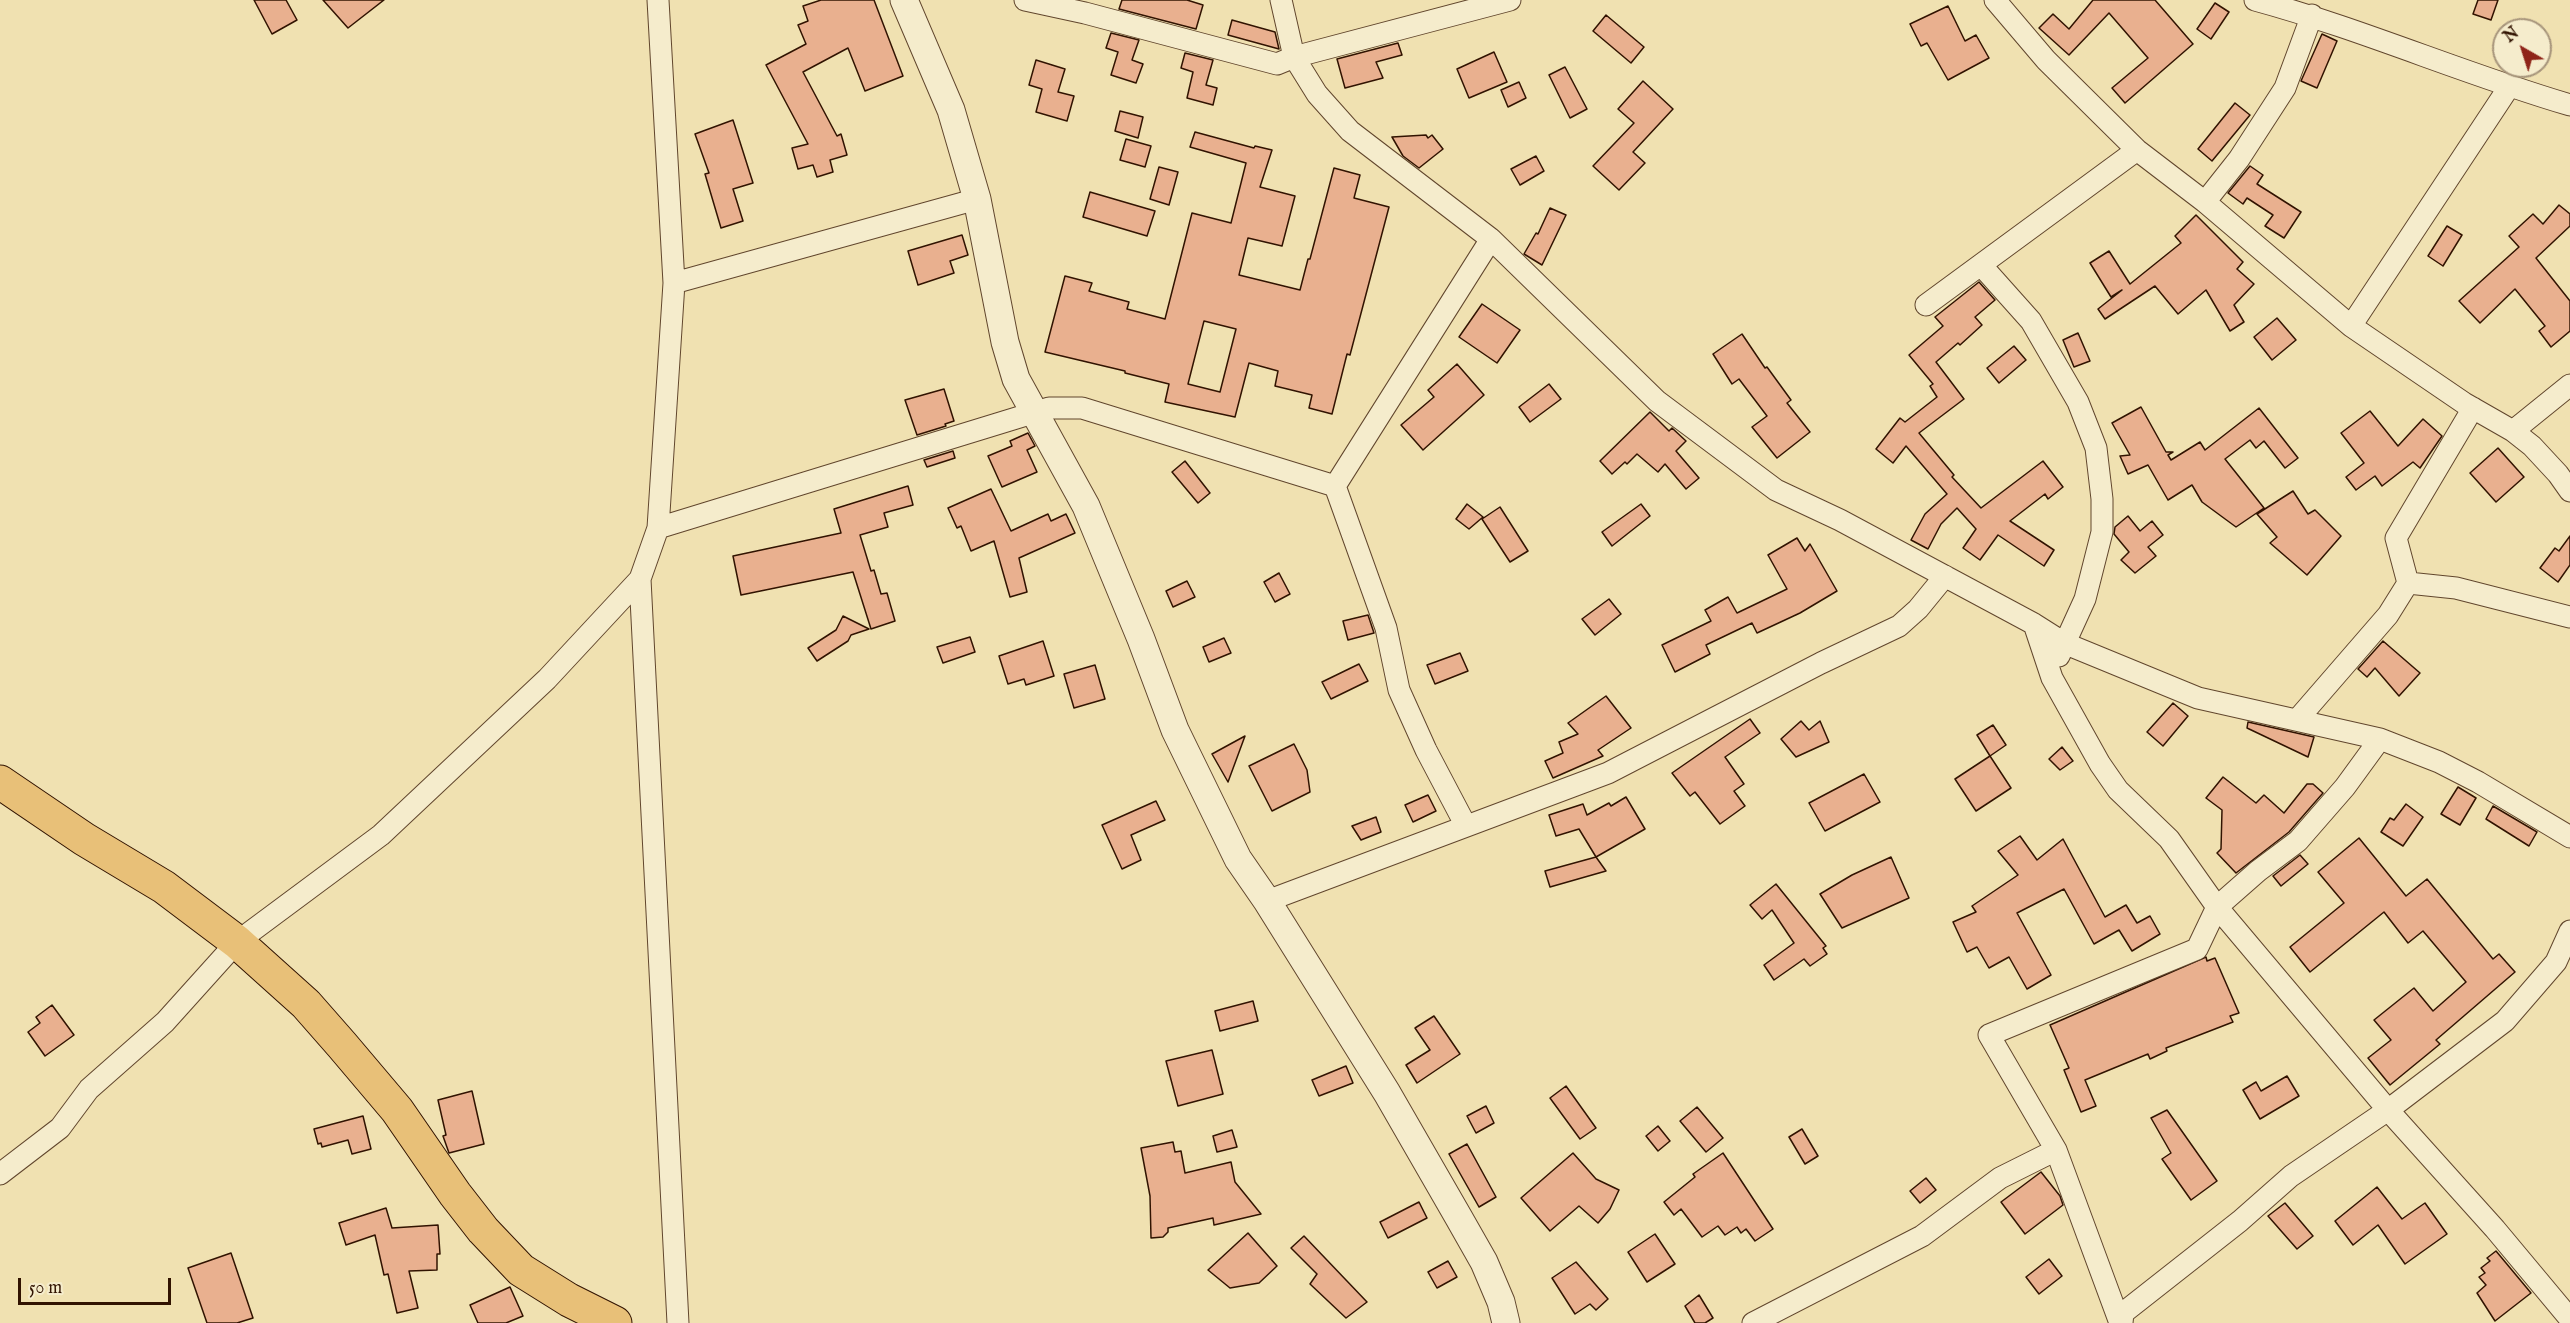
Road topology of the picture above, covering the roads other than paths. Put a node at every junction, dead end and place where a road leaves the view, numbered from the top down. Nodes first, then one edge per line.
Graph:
1 (658, 0) edge
2 (904, 0) edge
3 (1025, 0) edge
4 (1281, 0) edge
5 (1510, 0) edge
6 (1995, 0) edge
7 (2255, 0) edge
8 (2312, 15) junction
9 (1294, 57) junction
10 (2509, 87) junction
11 (2570, 105) edge
12 (2137, 150) junction
13 (976, 199) junction
14 (2205, 202) junction
15 (1491, 239) junction
16 (1981, 265) junction
17 (674, 283) junction
18 (1926, 306) dead end
19 (2351, 326) junction
20 (2570, 385) edge
21 (2473, 408) junction
22 (1033, 411) junction
23 (2513, 431) junction
24 (1335, 486) junction
25 (2570, 490) edge
26 (658, 528) junction
27 (1945, 576) junction
28 (640, 579) junction
29 (2408, 584) junction
30 (2570, 617) edge
31 (2034, 624) junction
32 (2064, 643) junction
33 (2052, 678) junction
34 (2297, 720) junction
35 (2380, 739) junction
36 (0, 782) edge
37 (1466, 826) junction
38 (2570, 837) edge
39 (1267, 901) junction
40 (2217, 907) junction
41 (2570, 931) edge
42 (237, 942) junction
43 (2388, 1110) junction
44 (2056, 1150) junction
45 (0, 1174) edge
46 (2570, 1319) edge
47 (615, 1323) edge
48 (678, 1323) edge
49 (1506, 1323) edge
50 (1753, 1323) edge
51 (2121, 1323) edge

1 - 17 street
2 - 13 street
3 - 9 street
4 - 9 street
5 - 9 street
6 - 12 street
7 - 8 street
8 - 10 street
8 - 14 street
9 - 15 street
10 - 11 street
10 - 19 street
12 - 14 street
12 - 16 street
13 - 17 street
13 - 22 street
14 - 19 street
15 - 24 street
15 - 27 street
16 - 18 street
16 - 32 street
17 - 26 street
19 - 21 street
20 - 23 street
21 - 23 street
21 - 29 street
22 - 24 street
22 - 26 street
22 - 39 street
23 - 25 street
24 - 37 street
26 - 28 street
27 - 31 street
27 - 37 street
28 - 42 street
28 - 48 street
29 - 30 street
29 - 34 street
31 - 32 street
31 - 33 street
32 - 33 street
32 - 34 street
33 - 40 street
34 - 35 street
35 - 38 street
35 - 40 street
36 - 42 main road
37 - 39 street
39 - 49 street
40 - 43 street
40 - 44 street
41 - 43 street
42 - 45 street
42 - 47 main road
43 - 46 street
43 - 51 street
44 - 50 street
44 - 51 street

